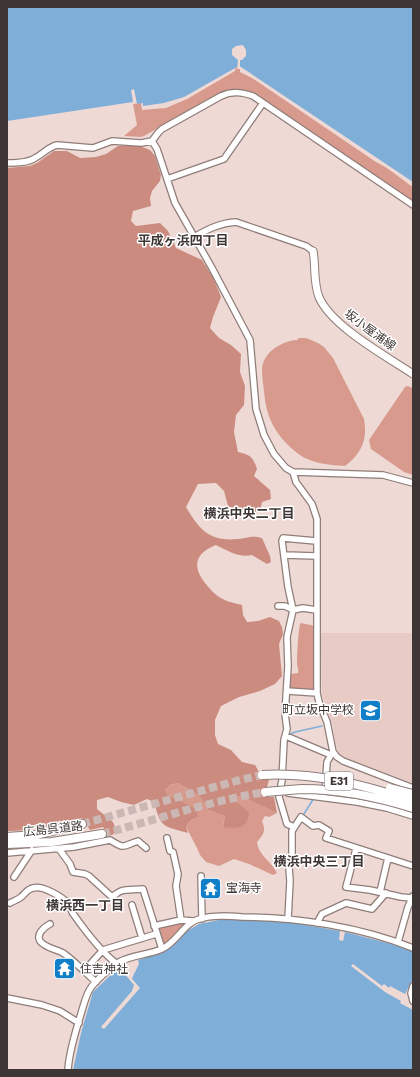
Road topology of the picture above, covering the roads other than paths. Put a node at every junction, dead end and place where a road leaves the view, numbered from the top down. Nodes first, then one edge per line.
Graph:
1 (263, 103) junction
2 (152, 141) junction
3 (7, 163) edge
4 (167, 179) junction
5 (413, 205) edge
6 (194, 236) junction
7 (312, 251) joint
8 (413, 374) edge
9 (293, 472) junction
10 (413, 483) edge
11 (316, 542) junction
12 (284, 555) junction
13 (316, 556) junction
14 (278, 606) dead end
15 (293, 610) junction
16 (316, 610) junction
17 (287, 691) junction
18 (317, 693) junction
19 (286, 736) junction
20 (332, 755) junction
21 (262, 775) tunnel mouth
22 (308, 776) junction
23 (413, 788) edge
24 (283, 791) junction
25 (265, 792) tunnel mouth
26 (413, 794) edge
27 (324, 798) junction
28 (413, 801) edge
29 (413, 808) edge
30 (413, 813) edge
31 (413, 816) edge
32 (82, 824) tunnel mouth
33 (294, 827) junction
34 (102, 834) tunnel mouth
35 (7, 837) edge
36 (167, 838) dead end
37 (7, 845) edge
38 (30, 847) junction
39 (146, 848) dead end
40 (356, 848) junction
41 (59, 849) junction
42 (7, 853) edge
43 (388, 858) junction
44 (413, 866) edge
45 (201, 876) dead end
46 (14, 877) dead end
47 (380, 892) junction
48 (386, 893) junction
49 (412, 897) edge
50 (10, 903) dead end
51 (132, 905) dead end
52 (410, 912) edge
53 (202, 919) junction
54 (288, 919) junction
55 (181, 920) junction
56 (194, 921) junction
57 (317, 923) junction
58 (50, 924) dead end
59 (154, 926) junction
60 (156, 934) junction
61 (142, 938) junction
62 (398, 942) junction
63 (413, 948) edge
64 (162, 949) junction
65 (103, 950) junction
66 (117, 964) junction
67 (84, 971) junction
68 (96, 982) junction
69 (413, 986) edge
70 (7, 998) edge
71 (413, 1001) edge
72 (79, 1023) junction
73 (68, 1070) edge

1 - 2 street
1 - 4 street
1 - 5 street
2 - 3 street
2 - 4 street
4 - 6 street
6 - 7 street
6 - 9 street
7 - 8 main road, 坂小屋浦線
9 - 10 street
9 - 11 street
11 - 12 street
11 - 13 street
12 - 13 street
12 - 15 street
13 - 16 street
14 - 15 street
15 - 16 street
15 - 17 street
16 - 18 street
17 - 18 street
17 - 19 street
18 - 20 street
19 - 20 street
19 - 24 street
20 - 23 street
20 - 27 street
21 - 22 highway, E31, bridge
22 - 26 highway, bridge
22 - 28 highway, E31, bridge
24 - 25 highway, E31, bridge
24 - 27 street
24 - 29 highway, E31, bridge
24 - 30 highway, bridge
24 - 33 street
27 - 31 street
32 - 35 highway, 広島呉道路
33 - 40 street
33 - 54 street
34 - 38 highway, 広島呉道路
36 - 55 street
37 - 38 highway, 広島呉道路
38 - 41 street
38 - 42 street
38 - 46 street
39 - 41 street
40 - 43 street
40 - 47 street
41 - 59 street
43 - 44 street
43 - 47 street
45 - 53 street
47 - 48 street
48 - 49 street
48 - 57 street
49 - 52 street
50 - 65 street
51 - 61 street
52 - 62 street
53 - 54 street
53 - 56 street
54 - 57 street
55 - 56 street
55 - 59 street
56 - 64 street
57 - 62 street
58 - 67 street
59 - 60 street
60 - 61 street
60 - 64 street
61 - 65 street
62 - 63 street
64 - 66 street
65 - 66 street
65 - 67 street
66 - 68 street
67 - 68 street
68 - 72 street
69 - 71 street
70 - 72 street
72 - 73 street

